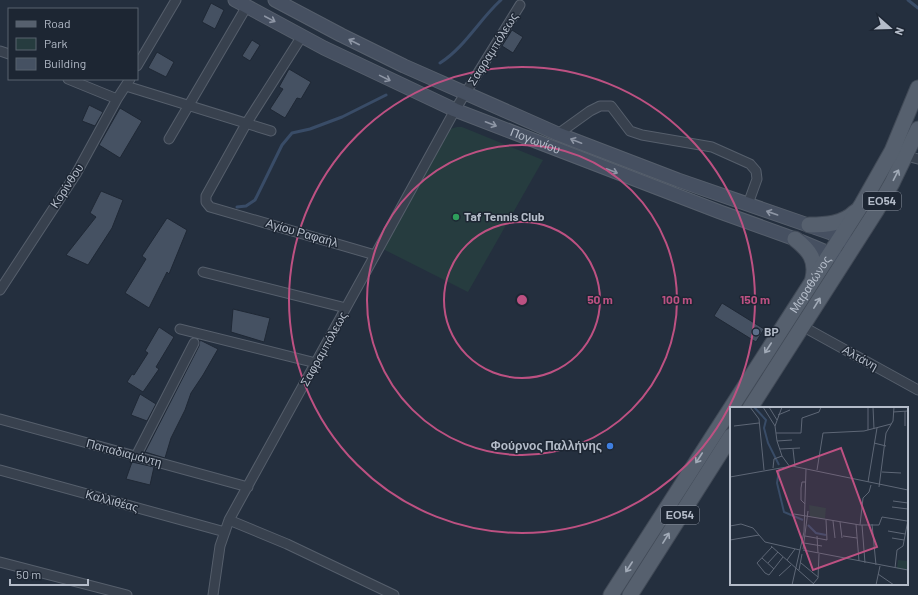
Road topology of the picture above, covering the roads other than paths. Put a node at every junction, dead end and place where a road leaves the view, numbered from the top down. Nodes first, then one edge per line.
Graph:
1 (176, 0) edge
2 (275, 0) edge
3 (241, 3) edge
4 (520, 5) dead end
5 (302, 36) junction
6 (138, 64) edge
7 (70, 80) edge
8 (128, 83) edge
9 (465, 93) junction
10 (117, 99) junction
11 (915, 104) edge
12 (188, 106) junction
13 (455, 110) junction
14 (246, 124) junction
15 (918, 128) edge
16 (271, 131) dead end
17 (558, 134) junction
18 (169, 139) dead end
19 (918, 143) edge
20 (912, 157) edge
21 (748, 204) junction
22 (862, 204) junction
23 (809, 226) junction
24 (841, 238) junction
25 (795, 239) junction
26 (854, 244) junction
27 (830, 253) junction
28 (375, 255) junction
29 (844, 260) junction
30 (203, 272) dead end
31 (812, 280) junction
32 (0, 290) edge
33 (346, 308) junction
34 (802, 326) junction
35 (180, 329) dead end
36 (194, 344) dead end
37 (316, 363) junction
38 (918, 390) edge
39 (731, 407) edge
40 (751, 407) edge
41 (730, 409) edge
42 (0, 419) edge
43 (730, 438) edge
44 (136, 456) junction
45 (0, 470) edge
46 (248, 487) junction
47 (229, 520) junction
48 (225, 532) junction
49 (0, 562) edge
50 (127, 595) edge
51 (213, 595) edge
52 (394, 595) edge
53 (611, 595) edge
54 (630, 595) edge

1 - 6 street
9 -> 2 main road, Πογωνίου
3 -> 5 main road, Πογωνίου
3 - 12 street
4 - 9 street, Σαφραμπόλεως
5 -> 13 main road, Πογωνίου
5 - 14 street
7 - 10 street
8 - 10 street, Κορίνθου
8 - 12 street
9 - 13 street, Σαφραμπόλεως
9 - 17 main road, Πογωνίου
10 - 32 street, Κορίνθου
11 - 22 main road, Μαραθώνος / ΕΟ54
12 - 14 street
12 - 18 street
13 -> 25 main road, Πογωνίου
13 - 28 street, Σαφραμπόλεως
14 - 16 street
14 - 28 street, Αγίου Ραφαήλ
15 - 20 main road, Μαραθώνος / ΕΟ54
21 -> 17 main road, Πογωνίου
17 - 21 street
19 - 20 main road
26 -> 20 main road, Μαραθώνος / ΕΟ54
23 -> 21 main road, Πογωνίου
22 - 23 main road
22 - 24 main road, Μαραθώνος / ΕΟ54
23 - 24 main road, Πογωνίου
24 - 26 main road, Πογωνίου
24 - 27 main road, Μαραθώνος / ΕΟ54
25 - 27 main road, Πογωνίου
25 - 31 main road
26 - 29 main road, Μαραθώνος / ΕΟ54
27 - 29 main road, Πογωνίου
27 - 31 main road, Μαραθώνος / ΕΟ54
28 - 33 street, Σαφραμπόλεως
34 -> 29 main road, Μαραθώνος / ΕΟ54
30 - 33 street
31 -> 39 main road, Μαραθώνος / ΕΟ54
33 - 37 street, Σαφραμπόλεως
34 - 38 street, Αλτάνη
34 - 40 main road, Μαραθώνος / ΕΟ54
35 - 37 street
36 - 44 street
37 - 46 street, Σαφραμπόλεως
41 -> 53 main road, Μαραθώνος / ΕΟ54
42 - 44 street, Παπαδιαμάντη
54 -> 43 main road, ΕΟ54
44 - 46 street, Παπαδιαμάντη
45 - 48 street, Καλλιθέας
46 - 47 street, Σαφραμπόλεως
47 - 48 street, Σαφραμπόλεως
47 - 52 street
48 - 51 street, Σαφραμπόλεως
49 - 50 street

